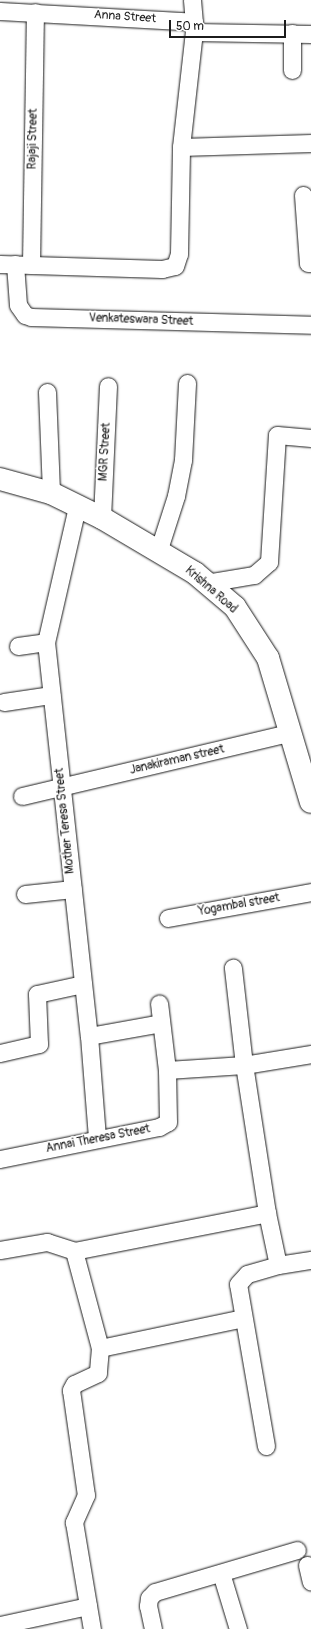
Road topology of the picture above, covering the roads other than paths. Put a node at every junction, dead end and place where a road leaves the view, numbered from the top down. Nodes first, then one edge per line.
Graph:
1 (192, 0) edge
2 (0, 11) edge
3 (35, 12) junction
4 (194, 27) junction
5 (292, 33) junction
6 (311, 34) edge
7 (292, 70) dead end
8 (311, 143) edge
9 (181, 147) junction
10 (303, 195) dead end
11 (311, 263) edge
12 (15, 265) edge
13 (311, 325) edge
14 (187, 383) dead end
15 (108, 386) dead end
16 (47, 392) dead end
17 (311, 438) edge
18 (0, 479) edge
19 (50, 493) junction
20 (77, 507) junction
21 (102, 518) junction
22 (159, 549) junction
23 (206, 583) junction
24 (46, 642) junction
25 (18, 646) dead end
26 (51, 694) junction
27 (4, 702) dead end
28 (292, 732) junction
29 (61, 787) junction
30 (22, 796) dead end
31 (311, 802) edge
32 (73, 889) junction
33 (311, 892) edge
34 (25, 894) dead end
35 (168, 918) dead end
36 (233, 968) dead end
37 (83, 984) junction
38 (159, 1003) dead end
39 (161, 1023) junction
40 (89, 1036) junction
41 (0, 1053) edge
42 (311, 1054) edge
43 (244, 1065) junction
44 (167, 1070) junction
45 (97, 1137) junction
46 (0, 1159) edge
47 (267, 1213) junction
48 (0, 1250) edge
49 (74, 1251) junction
50 (311, 1260) edge
51 (278, 1265) junction
52 (243, 1318) junction
53 (100, 1348) junction
54 (266, 1446) dead end
55 (297, 1550) dead end
56 (307, 1565) dead end
57 (221, 1573) junction
58 (311, 1582) edge
59 (88, 1606) junction
60 (0, 1625) edge
61 (92, 1629) edge
62 (153, 1629) edge
63 (238, 1629) edge

1 - 4 street
2 - 3 street, Anna Street
3 - 4 street, Anna Street
3 - 12 street, Rajaji Street
4 - 5 street, Anna Street
4 - 9 street
5 - 6 street, Anna Street
5 - 7 street
8 - 9 street
9 - 12 street
10 - 11 street
12 - 13 street, Venkateswara Street
14 - 22 street
15 - 21 street, MGR Street
16 - 19 street
17 - 23 street
18 - 19 street, Krishna Road
19 - 20 street, Krishna Road
20 - 21 street, Krishna Road
20 - 24 street, Mother Teresa Street
21 - 22 street, Krishna Road
22 - 23 street, Krishna Road
23 - 28 street, Krishna Road
24 - 25 street
24 - 26 street, Mother Teresa Street
26 - 27 street
26 - 29 street, Mother Teresa Street
28 - 29 street, Janakiraman street
28 - 31 street, Krishna Road
29 - 30 street, Janakiraman street
29 - 32 street, Mother Teresa Street
32 - 34 street
32 - 37 street, Mother Teresa Street
33 - 35 street, Yogambal street
36 - 43 street
37 - 40 street, Mother Teresa Street
37 - 41 street
38 - 39 street, Annai Theresa Street
39 - 40 street
39 - 44 street, Annai Theresa Street
40 - 45 street, Mother Teresa Street
42 - 43 street
43 - 44 street
43 - 47 street
44 - 45 street, Annai Theresa Street
45 - 46 street, Annai Theresa Street
47 - 49 street
47 - 51 street
48 - 49 street
49 - 53 street
50 - 51 street
51 - 52 street
52 - 53 street
52 - 54 street
53 - 59 street
55 - 57 street
56 - 58 street
57 - 62 street
57 - 63 street
59 - 60 street
59 - 61 street

